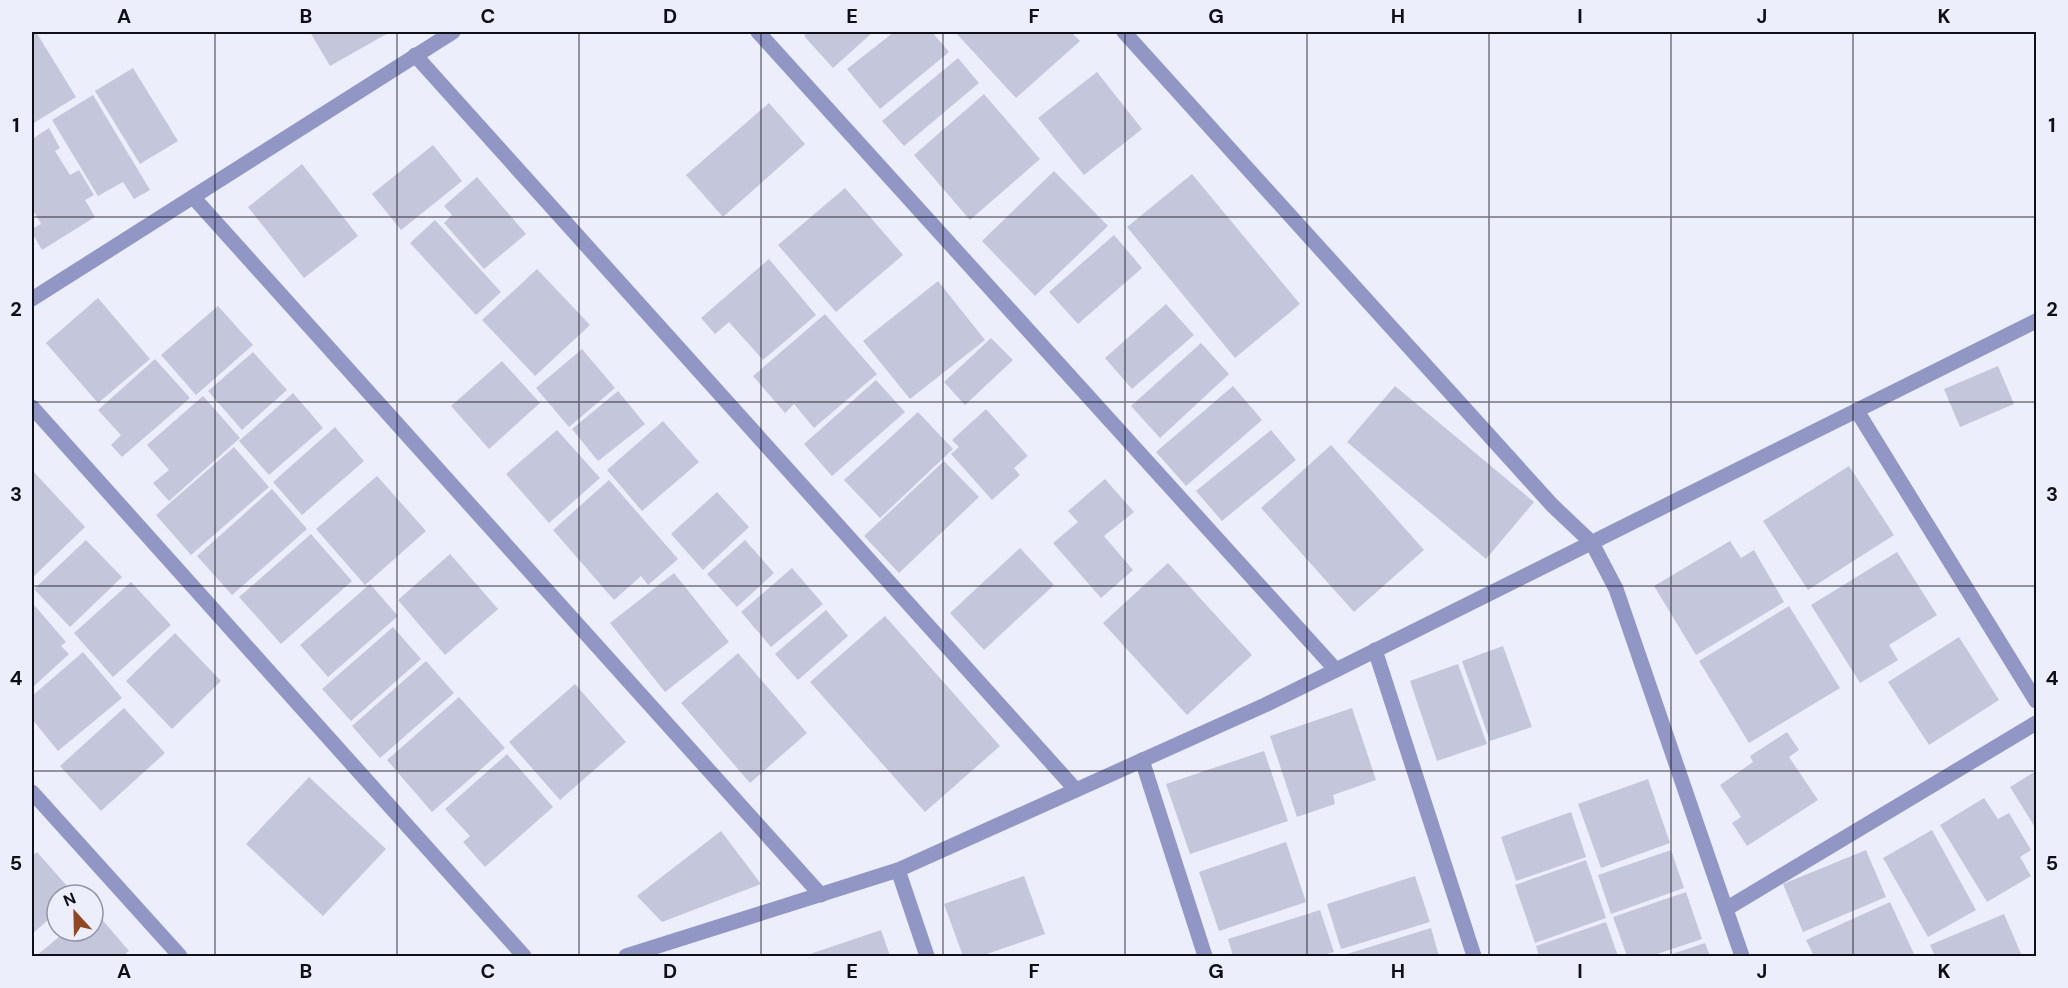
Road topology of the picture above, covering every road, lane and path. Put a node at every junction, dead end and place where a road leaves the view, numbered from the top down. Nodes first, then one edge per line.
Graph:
1 (453, 32) edge
2 (758, 32) edge
3 (1124, 32) edge
4 (415, 55) junction
5 (192, 196) junction
6 (32, 299) edge
7 (2037, 321) edge
8 (32, 407) edge
9 (1857, 411) junction
10 (1592, 543) junction
11 (1375, 650) junction
12 (1336, 670) junction
13 (2037, 701) edge
14 (2037, 723) edge
15 (1142, 760) junction
16 (1076, 790) junction
17 (32, 792) edge
18 (898, 870) junction
19 (821, 895) junction
20 (1726, 909) junction
21 (651, 953) edge
22 (180, 957) edge
23 (524, 957) edge
24 (626, 957) edge
25 (927, 957) edge
26 (1205, 957) edge
27 (1474, 957) edge
28 (1742, 957) edge

1 - 4 street
2 - 12 street
3 - 10 street
4 - 5 street
4 - 16 street
5 - 6 street
5 - 19 street
7 - 9 street
8 - 23 street
9 - 10 street
9 - 13 street
10 - 11 street
10 - 20 street
11 - 12 street
11 - 27 street
12 - 15 street
14 - 20 street
15 - 16 street
15 - 26 street
16 - 18 street
17 - 22 street
18 - 19 street
18 - 25 street
19 - 21 street
20 - 28 street
21 - 24 street

